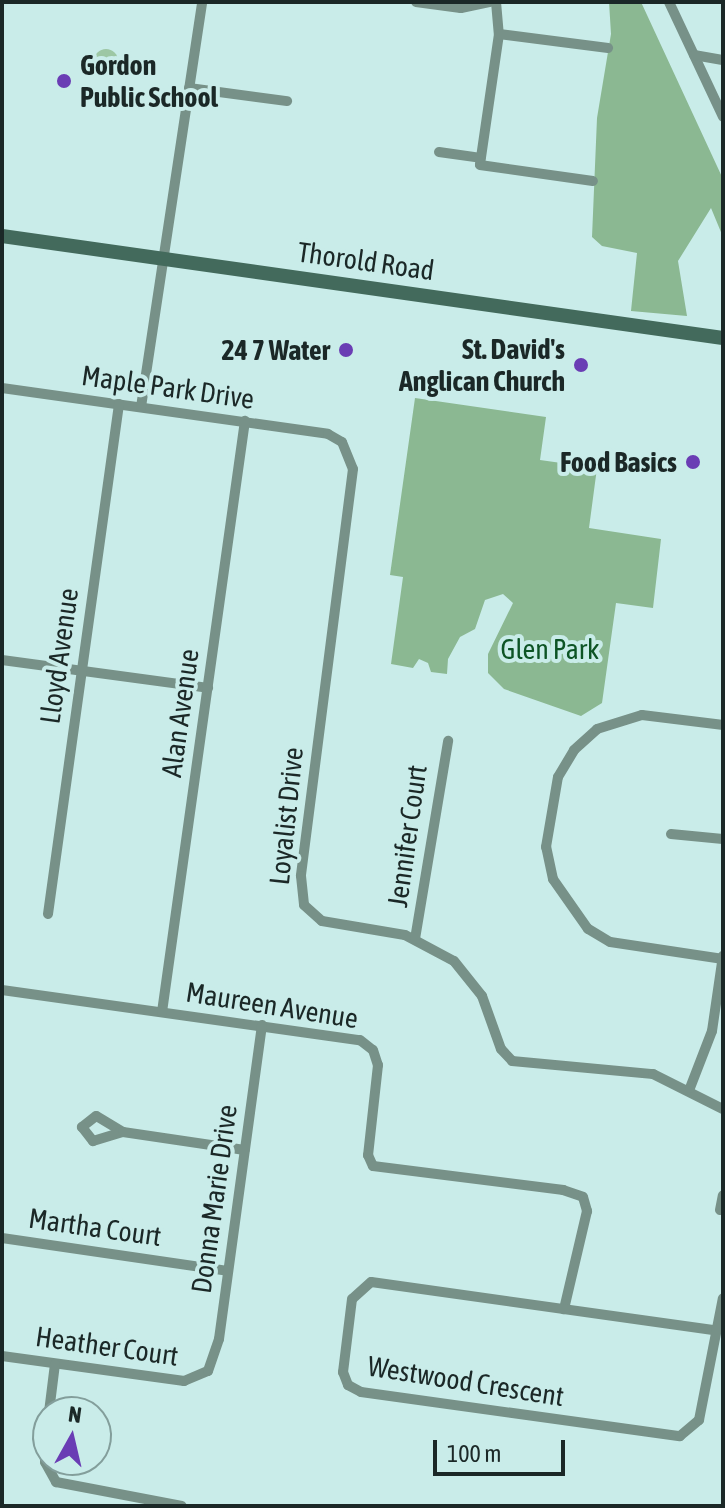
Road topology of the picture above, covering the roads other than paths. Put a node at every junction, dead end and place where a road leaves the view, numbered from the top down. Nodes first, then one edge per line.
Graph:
1 (202, 2) edge
2 (416, 2) edge
3 (490, 2) edge
4 (496, 2) edge
5 (669, 2) edge
6 (499, 34) junction
7 (608, 48) dead end
8 (694, 55) junction
9 (723, 60) edge
10 (189, 88) junction
11 (287, 101) dead end
12 (723, 117) edge
13 (439, 152) dead end
14 (481, 158) junction
15 (593, 181) dead end
16 (2, 236) edge
17 (164, 259) junction
18 (723, 338) edge
19 (2, 388) edge
20 (119, 404) junction
21 (141, 407) junction
22 (245, 421) junction
23 (328, 434) joint
24 (2, 660) edge
25 (81, 671) junction
26 (208, 688) junction
27 (723, 725) edge
28 (448, 741) dead end
29 (671, 834) dead end
30 (723, 839) edge
31 (48, 914) dead end
32 (415, 939) junction
33 (723, 958) edge
34 (2, 990) edge
35 (162, 1012) junction
36 (262, 1025) junction
37 (690, 1088) junction
38 (723, 1109) edge
39 (123, 1132) dead end
40 (245, 1150) junction
41 (723, 1195) edge
42 (720, 1210) dead end
43 (2, 1238) edge
44 (228, 1271) junction
45 (723, 1298) edge
46 (564, 1309) junction
47 (713, 1330) junction
48 (2, 1356) edge
49 (55, 1364) junction
50 (204, 1375) joint
51 (51, 1396) edge
52 (53, 1476) edge
53 (182, 1506) edge

1 - 10 street
2 - 3 street
4 - 6 street
5 - 8 street
6 - 7 street
6 - 14 street
8 - 9 street
8 - 12 street
10 - 11 street
10 - 17 street
13 - 14 street
14 - 15 street
16 - 17 street, Thorold Road
17 - 18 street, Thorold Road
17 - 21 street
19 - 20 street, Maple Park Drive
20 - 21 street, Maple Park Drive
20 - 25 street, Lloyd Avenue
21 - 22 street, Maple Park Drive
22 - 23 street, Maple Park Drive
22 - 26 street, Alan Avenue
23 - 32 street, Loyalist Drive
24 - 25 street
25 - 26 street
25 - 31 street, Lloyd Avenue
26 - 35 street, Alan Avenue
27 - 33 street
28 - 32 street, Jennifer Court
29 - 30 street
32 - 37 street, Loyalist Drive
33 - 37 street
34 - 35 street, Maureen Avenue
35 - 36 street, Maureen Avenue
36 - 40 street, Donna Marie Drive
36 - 46 street, Maureen Avenue
37 - 38 street, Loyalist Drive
39 - 40 street
40 - 44 street, Donna Marie Drive
41 - 42 street
43 - 44 street, Martha Court
44 - 50 street, Donna Marie Drive
45 - 47 street, Westwood Crescent
46 - 47 street, Westwood Crescent
46 - 47 street, Westwood Crescent
48 - 49 street, Heather Court
49 - 50 street, Heather Court
49 - 51 street
52 - 53 street

